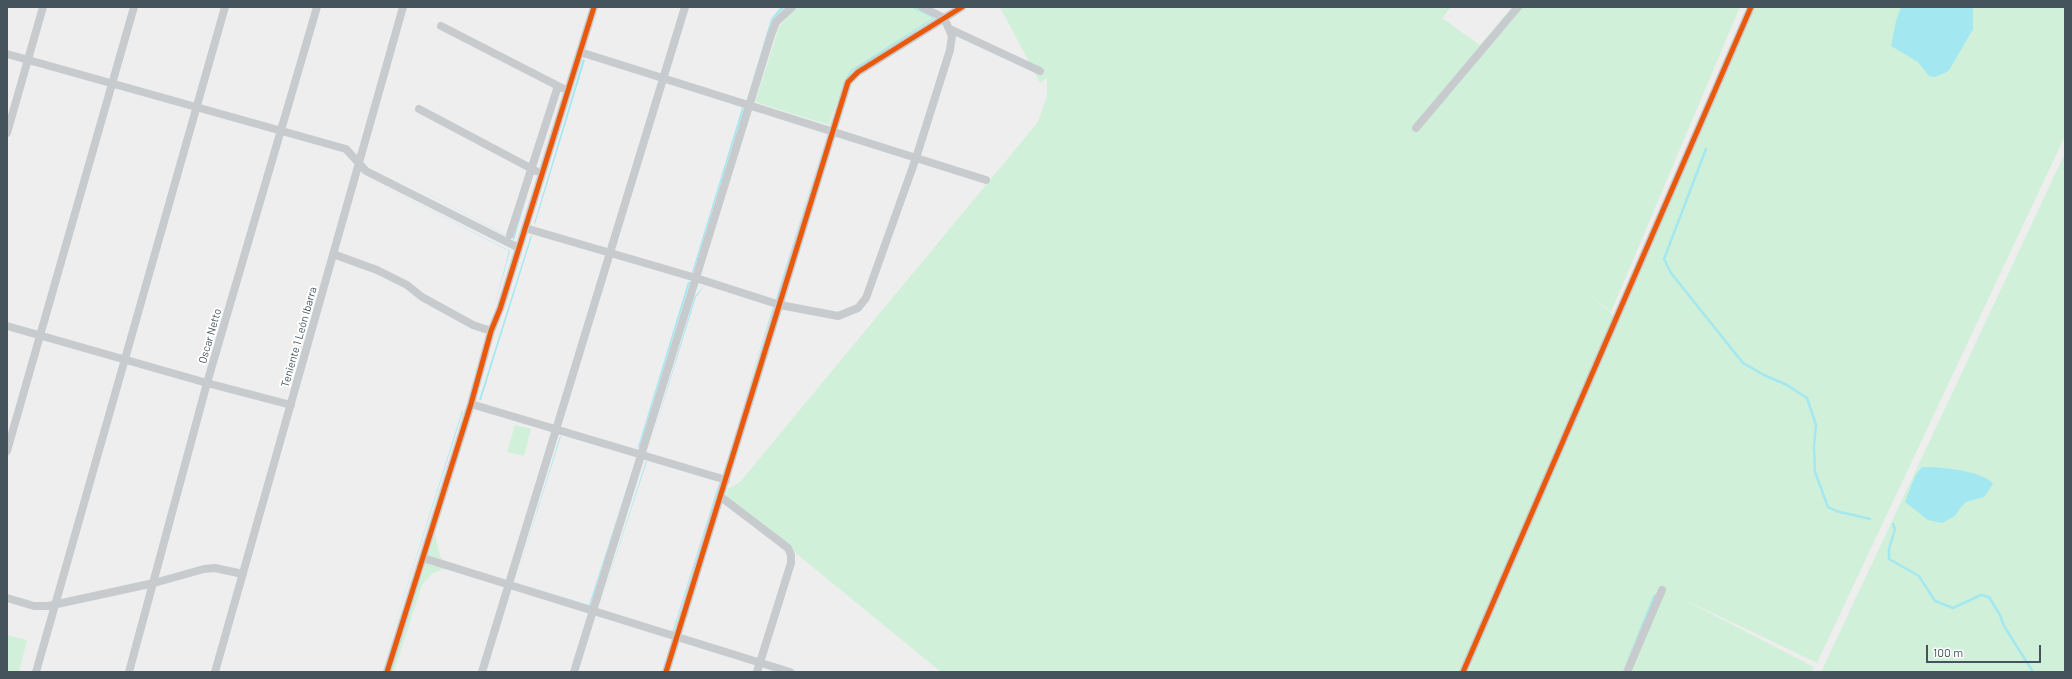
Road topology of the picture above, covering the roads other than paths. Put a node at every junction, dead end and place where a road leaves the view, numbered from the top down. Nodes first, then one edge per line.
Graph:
1 (43, 7) edge
2 (134, 7) edge
3 (224, 7) edge
4 (317, 7) edge
5 (403, 7) edge
6 (594, 7) edge
7 (685, 7) edge
8 (792, 7) edge
9 (922, 7) edge
10 (962, 7) edge
11 (1751, 7) edge
12 (1516, 8) edge
13 (944, 18) junction
14 (441, 26) dead end
15 (950, 29) junction
16 (580, 52) junction
17 (7, 54) edge
18 (28, 60) junction
19 (1040, 71) dead end
20 (664, 78) junction
21 (112, 83) junction
22 (558, 86) junction
23 (568, 91) junction
24 (749, 106) junction
25 (196, 107) junction
26 (418, 108) dead end
27 (1416, 128) dead end
28 (280, 131) junction
29 (832, 132) junction
30 (7, 133) edge
31 (916, 158) junction
32 (359, 162) junction
33 (532, 169) junction
34 (542, 174) junction
35 (986, 180) dead end
36 (525, 228) junction
37 (509, 238) junction
38 (519, 248) junction
39 (610, 252) junction
40 (333, 254) junction
41 (696, 278) junction
42 (780, 305) junction
43 (7, 326) edge
44 (491, 331) junction
45 (40, 335) junction
46 (124, 360) junction
47 (207, 383) junction
48 (471, 404) junction
49 (291, 405) junction
50 (558, 430) junction
51 (7, 451) edge
52 (642, 455) junction
53 (726, 480) junction
54 (721, 497) junction
55 (423, 558) junction
56 (243, 574) junction
57 (154, 583) junction
58 (509, 585) junction
59 (1662, 590) dead end
60 (7, 598) edge
61 (55, 605) junction
62 (593, 611) junction
63 (677, 637) junction
64 (760, 663) junction
65 (36, 672) edge
66 (129, 672) edge
67 (215, 672) edge
68 (387, 672) edge
69 (482, 672) edge
70 (574, 672) edge
71 (666, 672) edge
72 (757, 672) edge
73 (790, 672) edge
74 (1463, 672) edge
75 (1627, 672) edge

1 - 18 street
2 - 21 street
3 - 25 street
4 - 28 street, Oscar Netto
5 - 32 street, Teniente 1 León Ibarra
6 - 16 street
7 - 20 street
8 - 24 street
9 - 13 street
10 - 13 street
11 - 74 street
12 - 27 street
13 - 15 street
13 - 29 street
14 - 22 street
15 - 19 street
15 - 31 street
16 - 20 street
16 - 23 street
17 - 18 street
18 - 21 street
18 - 30 street
20 - 24 street
20 - 39 street
21 - 25 street
21 - 45 street
22 - 23 street
22 - 33 street
23 - 34 street
24 - 29 street
24 - 41 street
25 - 28 street
25 - 46 street
26 - 33 street
28 - 32 street
28 - 47 street, Oscar Netto
29 - 31 street
29 - 42 street
31 - 35 street
31 - 42 street
32 - 37 street
32 - 40 street, Teniente 1 León Ibarra
33 - 34 street
33 - 37 street
34 - 36 street
36 - 38 street
36 - 39 street
37 - 38 street
38 - 44 street
39 - 41 street
39 - 50 street
40 - 44 street
40 - 49 street, Teniente 1 León Ibarra
41 - 42 street
41 - 52 street
42 - 53 street
43 - 45 street
44 - 48 street
45 - 46 street
45 - 51 street
46 - 47 street
46 - 61 street
47 - 49 street
47 - 57 street, Oscar Netto
48 - 50 street
48 - 55 street
49 - 56 street, Teniente 1 León Ibarra
50 - 52 street
50 - 58 street
52 - 53 street
52 - 62 street
53 - 54 street
54 - 63 street
54 - 64 street
55 - 58 street
55 - 68 street
56 - 57 street
56 - 67 street, Teniente 1 León Ibarra
57 - 61 street
57 - 66 street, Oscar Netto
58 - 62 street
58 - 69 street
59 - 75 street
60 - 61 street
61 - 65 street
62 - 63 street
62 - 70 street
63 - 64 street
63 - 71 street
64 - 72 street
64 - 73 street

